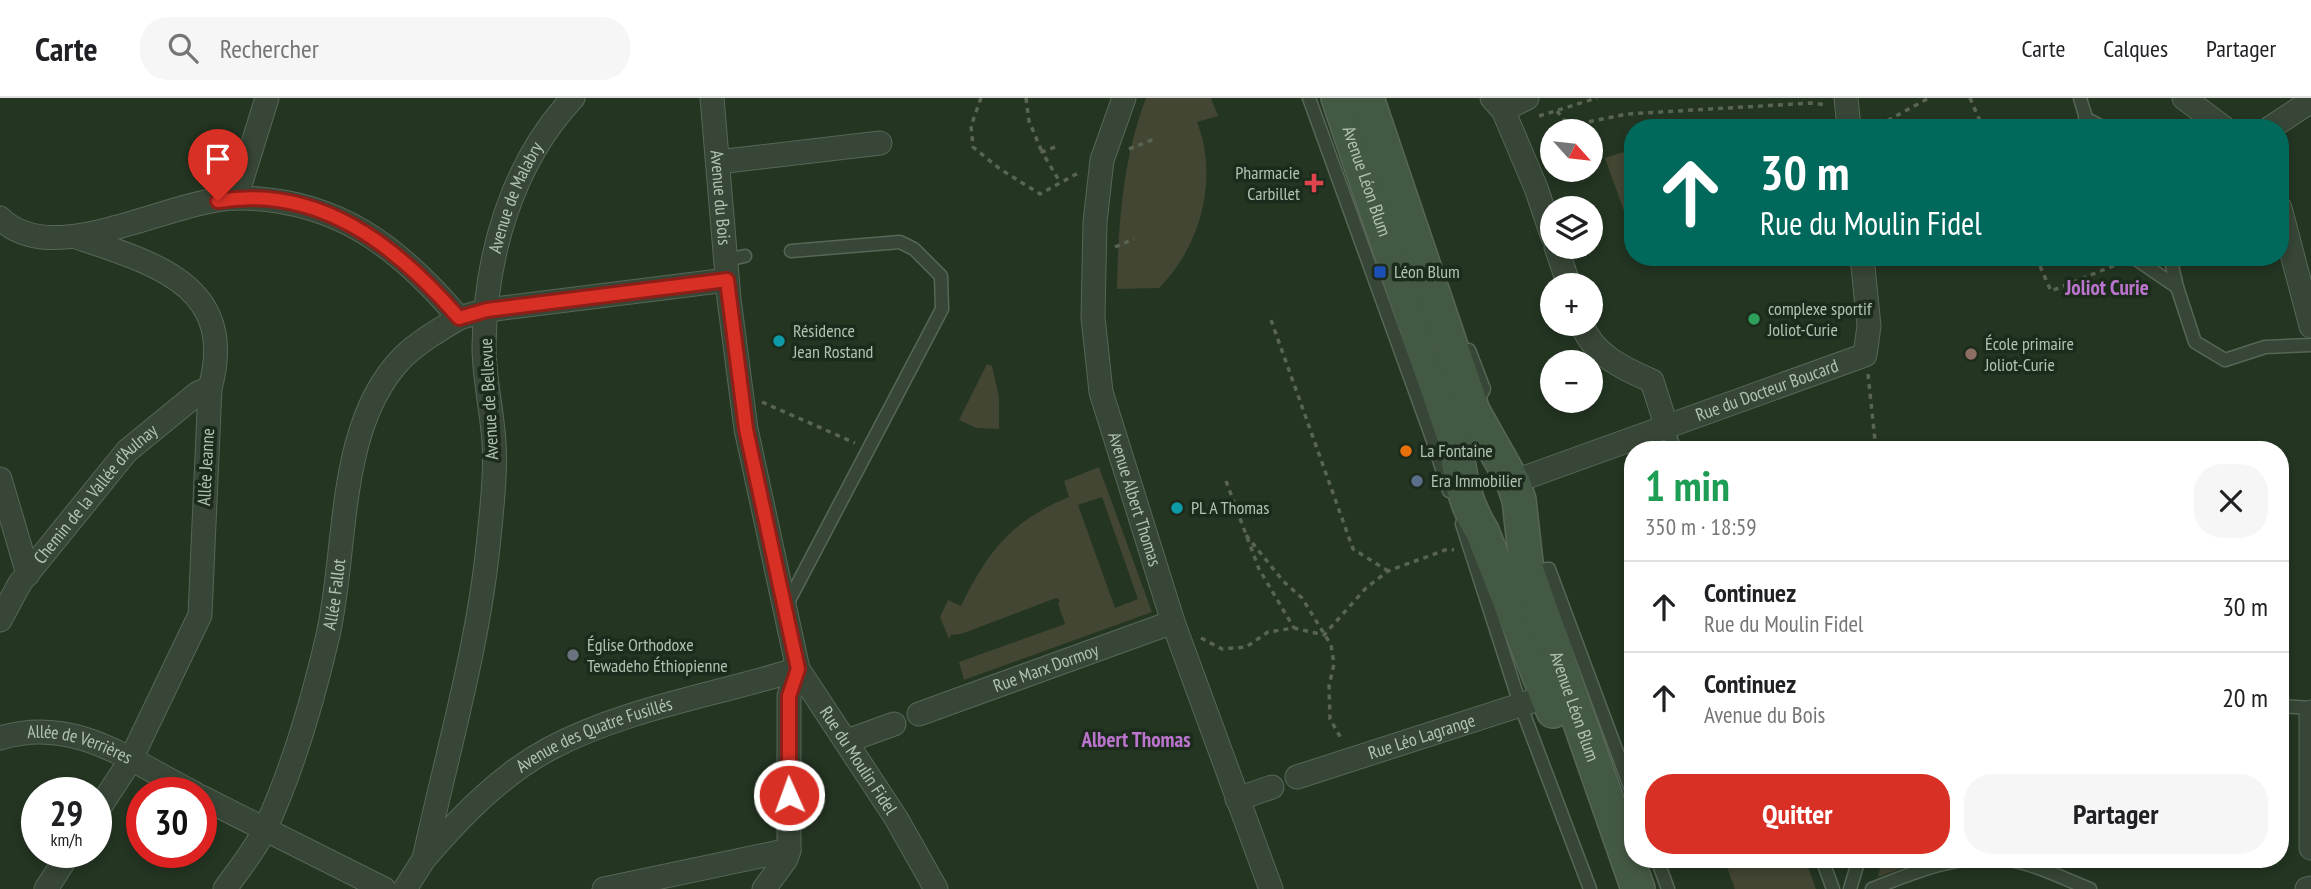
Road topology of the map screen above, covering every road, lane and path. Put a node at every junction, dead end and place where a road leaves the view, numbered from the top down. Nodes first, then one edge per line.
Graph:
1 (267, 98) edge
2 (573, 98) edge
3 (712, 98) edge
4 (981, 98) edge
5 (1026, 98) edge
6 (1124, 98) edge
7 (1309, 98) edge
8 (1338, 98) edge
9 (1367, 98) edge
10 (1378, 98) edge
11 (1527, 98) edge
12 (1597, 98) edge
13 (1929, 98) edge
14 (1970, 98) edge
15 (2080, 98) edge
16 (2184, 98) edge
17 (2307, 100) edge
18 (1557, 110) junction
19 (1501, 111) edge
20 (1847, 115) edge
21 (1869, 119) edge
22 (1890, 119) edge
23 (1979, 119) edge
24 (2086, 119) edge
25 (2212, 119) edge
26 (2282, 119) edge
27 (1157, 138) dead end
28 (880, 143) dead end
29 (1055, 147) dead end
30 (1127, 150) dead end
31 (1042, 152) junction
32 (718, 162) junction
33 (1092, 167) dead end
34 (1060, 182) junction
35 (236, 198) junction
36 (1540, 206) edge
37 (0, 218) edge
38 (79, 237) junction
39 (1134, 239) dead end
40 (2289, 242) edge
41 (1113, 248) dead end
42 (1433, 250) dead end
43 (791, 251) dead end
44 (733, 265) junction
45 (1863, 266) edge
46 (2040, 266) edge
47 (2111, 266) edge
48 (2146, 266) edge
49 (2172, 266) edge
50 (2177, 287) junction
51 (487, 310) junction
52 (459, 318) junction
53 (1270, 320) dead end
54 (2311, 326) edge
55 (1586, 336) edge
56 (1465, 339) dead end
57 (2311, 345) edge
58 (1865, 355) junction
59 (210, 388) junction
60 (741, 393) junction
61 (1473, 411) junction
62 (1671, 439) edge
63 (1875, 441) edge
64 (1449, 448) junction
65 (869, 450) junction
66 (1493, 451) junction
67 (1624, 452) edge
68 (0, 480) edge
69 (1226, 481) dead end
70 (1513, 482) junction
71 (1520, 520) junction
72 (1246, 535) junction
73 (1478, 543) junction
74 (1388, 571) junction
75 (1527, 571) junction
76 (28, 574) junction
77 (0, 620) edge
78 (785, 620) junction
79 (1173, 622) junction
80 (1294, 628) junction
81 (1324, 635) junction
82 (1193, 636) dead end
83 (798, 669) junction
84 (1534, 700) junction
85 (2289, 707) edge
86 (2311, 710) edge
87 (919, 714) dead end
88 (894, 724) dead end
89 (0, 738) edge
90 (847, 741) junction
91 (1346, 746) dead end
92 (130, 761) junction
93 (1624, 771) edge
94 (162, 777) edge
95 (1297, 777) dead end
96 (1272, 787) dead end
97 (112, 789) edge
98 (1237, 799) junction
99 (217, 804) edge
100 (2310, 807) edge
101 (265, 829) junction
102 (2311, 848) edge
103 (789, 849) junction
104 (1624, 849) edge
105 (424, 859) junction
106 (60, 868) edge
107 (1631, 868) edge
108 (1660, 868) edge
109 (1825, 868) edge
110 (1856, 868) edge
111 (1931, 868) edge
112 (2031, 868) edge
113 (46, 889) edge
114 (225, 889) edge
115 (384, 889) edge
116 (405, 889) edge
117 (604, 889) edge
118 (764, 889) edge
119 (936, 889) edge
120 (1271, 889) edge
121 (1591, 889) edge
122 (1614, 889) edge
123 (1638, 889) edge
124 (1668, 889) edge
125 (1833, 889) edge
126 (1850, 889) edge
127 (1872, 889) edge
128 (2090, 889) edge

1 - 35 street
2 - 51 street, Avenue de Malabry
3 - 32 street, Avenue du Bois
4 - 34 path
5 - 31 path
6 - 79 street, Avenue Albert Thomas
7 - 64 lane
8 - 64 main road, Avenue Léon Blum
9 - 61 main road, Avenue Léon Blum
10 - 42 lane
11 - 19 street
12 - 18 path
13 - 22 path
14 - 23 path
15 - 24 lane
16 - 25 street
17 - 26 street
18 - 19 path
18 - 20 path
19 - 36 street
20 - 21 path
27 - 30 path
28 - 32 street
29 - 31 path
31 - 34 path
32 - 44 street, Avenue du Bois
33 - 34 path
35 - 38 street
35 - 52 street
37 - 38 street
38 - 59 street, Allée Jeanne
39 - 41 path
40 - 54 street
43 - 65 lane
44 - 51 street
44 - 60 street, Avenue du Bois
45 - 58 street
46 - 47 path
48 - 50 lane
49 - 50 lane
50 - 57 lane
51 - 52 street, Avenue de Bellevue
51 - 105 street, Avenue de Bellevue
52 - 101 street, Allée Fallot
53 - 74 path
55 - 62 street
56 - 61 lane
58 - 62 street, Rue du Docteur Boucard
58 - 63 path
59 - 76 street, Chemin de la Vallée d'Aulnay
59 - 92 street, Allée Jeanne
60 - 65 path
60 - 78 street, Avenue du Bois
61 - 66 main road, Avenue Léon Blum
64 - 66 main road
64 - 73 main road, Avenue Léon Blum
65 - 78 lane
66 - 70 main road, Avenue Léon Blum
67 - 70 street, Rue du Docteur Boucard
68 - 76 street
69 - 72 path
70 - 71 main road, Avenue Léon Blum
71 - 73 main road
71 - 75 main road, Avenue Léon Blum
72 - 80 path
72 - 81 path
73 - 74 path
73 - 84 main road, Avenue Léon Blum
74 - 81 path
75 - 93 lane
75 - 104 main road, Avenue Léon Blum
76 - 77 street, Chemin de la Vallée d'Aulnay
78 - 83 street, Rue du Moulin Fidel
79 - 87 street, Rue Marx Dormoy
79 - 98 street, Avenue Albert Thomas
80 - 81 path
80 - 82 path
81 - 91 path
83 - 90 street, Rue du Moulin Fidel
83 - 103 street
83 - 105 street, Avenue des Quatre Fusillés
84 - 95 street, Rue Léo Lagrange
84 - 121 lane
84 - 122 main road, Avenue Léon Blum
85 - 86 lane
86 - 100 street
88 - 90 street
89 - 92 street, Allée de Verrières
90 - 119 street, Rue du Moulin Fidel
92 - 94 street, Allée de Verrières
92 - 97 street, Allée Jeanne
96 - 98 street
98 - 120 street, Avenue Albert Thomas
99 - 101 street
100 - 102 street
101 - 114 street, Allée Fallot
101 - 115 street
103 - 117 street
103 - 118 street
105 - 116 street, Avenue de Bellevue
106 - 113 street
107 - 123 main road, Avenue Léon Blum
108 - 124 lane
109 - 125 lane
110 - 126 lane
111 - 127 lane
112 - 128 lane

